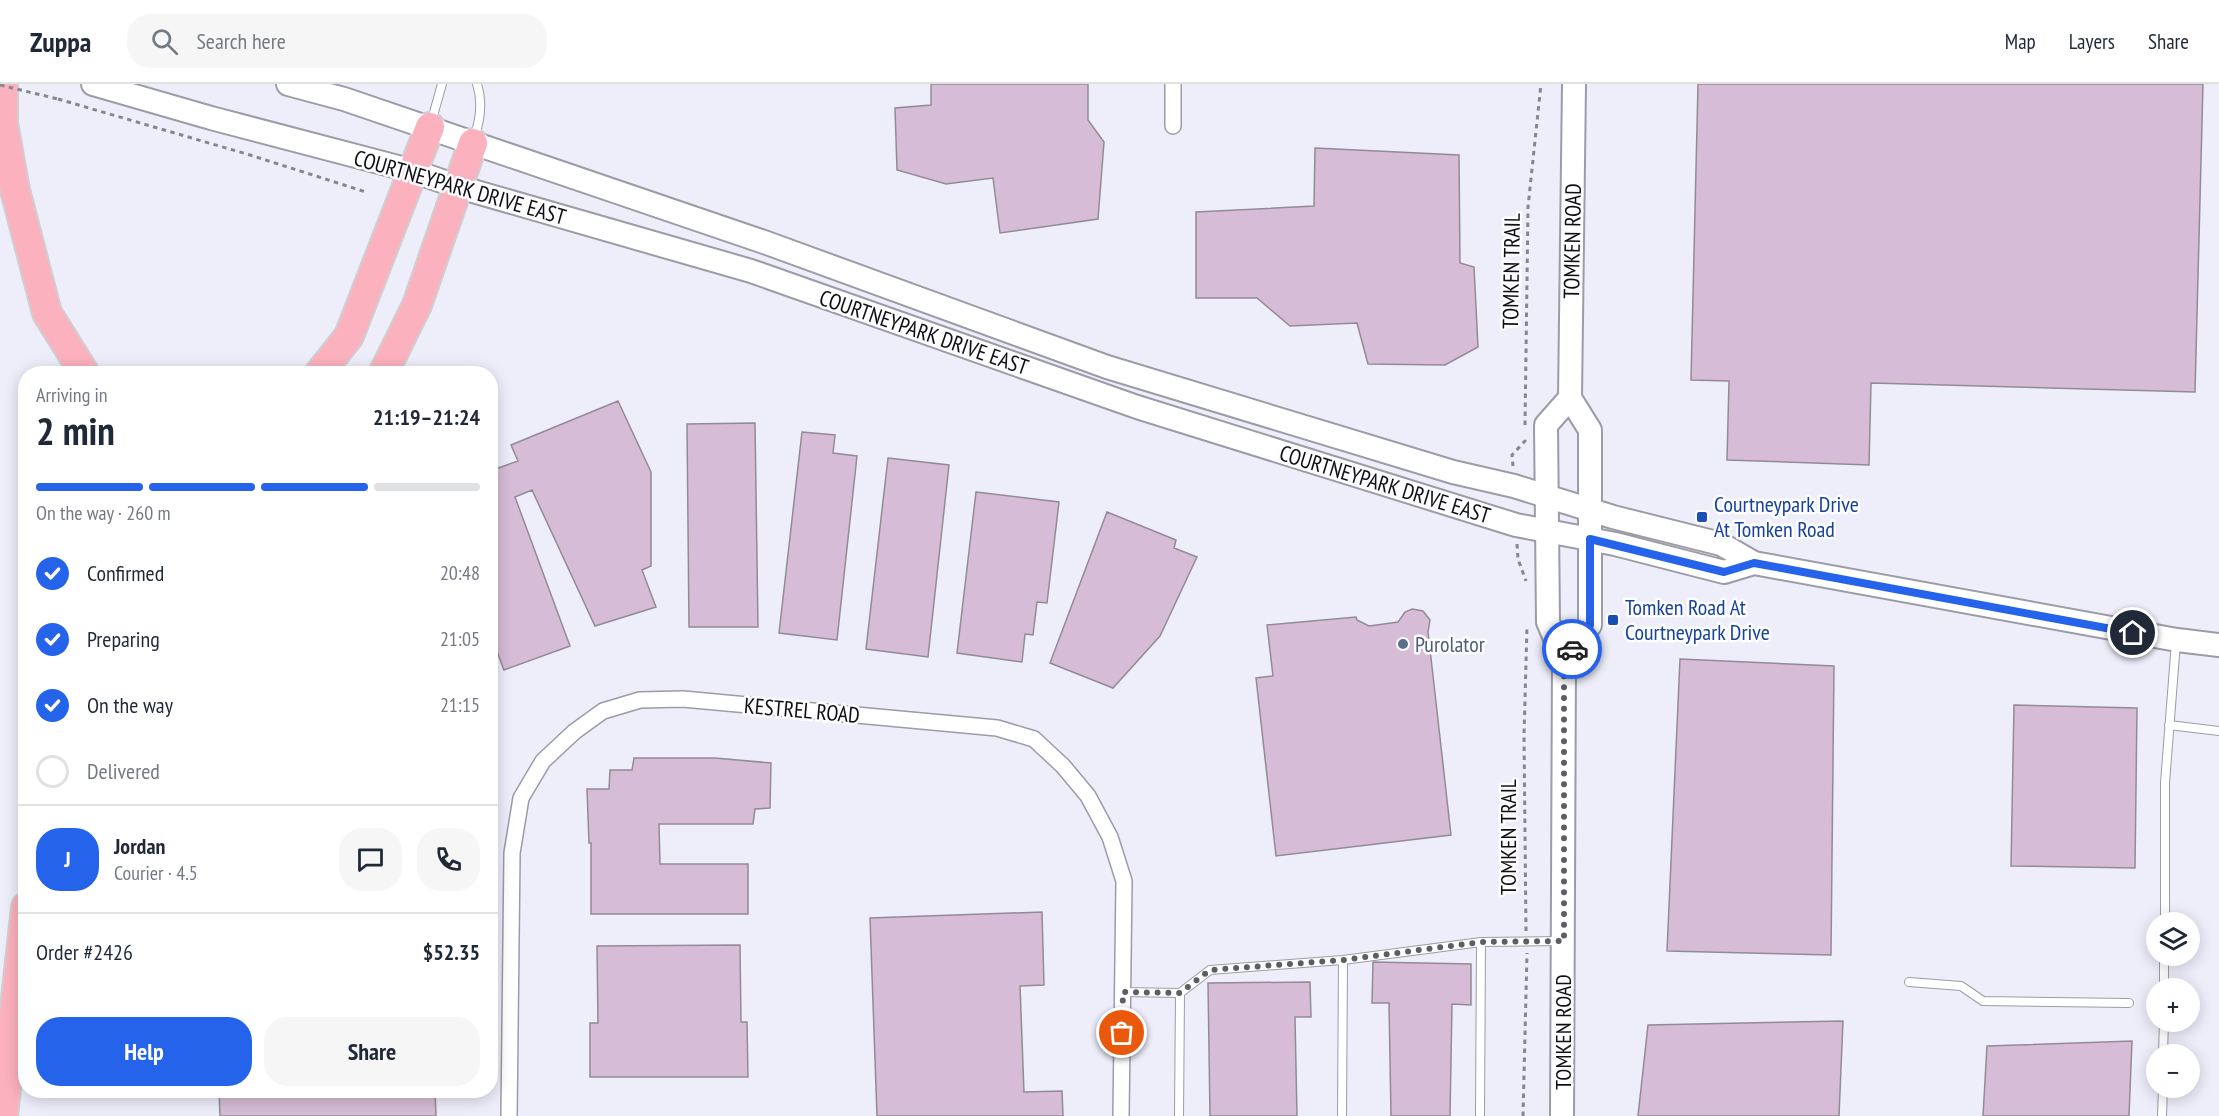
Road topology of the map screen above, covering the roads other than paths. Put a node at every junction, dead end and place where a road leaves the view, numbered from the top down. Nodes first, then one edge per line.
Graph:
1 (1, 84) edge
2 (93, 84) edge
3 (288, 84) edge
4 (442, 84) edge
5 (477, 84) edge
6 (1173, 84) edge
7 (1574, 84) edge
8 (1173, 126) dead end
9 (430, 128) junction
10 (473, 142) junction
11 (413, 171) junction
12 (459, 187) junction
13 (80, 366) edge
14 (325, 366) edge
15 (387, 366) edge
16 (1570, 398) junction
17 (1546, 496) junction
18 (1590, 510) junction
19 (1547, 531) junction
20 (1590, 539) junction
21 (1754, 563) junction
22 (2177, 640) junction
23 (2219, 645) edge
24 (1564, 659) junction
25 (2169, 725) junction
26 (2219, 732) edge
27 (2164, 912) edge
28 (1564, 941) junction
29 (1481, 942) junction
30 (1343, 960) junction
31 (18, 980) edge
32 (1909, 982) dead end
33 (1123, 992) junction
34 (1180, 993) junction
35 (2129, 1002) dead end
36 (2163, 1098) edge
37 (3, 1116) edge
38 (509, 1116) edge
39 (1121, 1116) edge
40 (1179, 1116) edge
41 (1342, 1116) edge
42 (1480, 1116) edge
43 (1562, 1116) edge
44 (2162, 1116) edge

1 - 13 highway
2 - 11 main road, COURTNEYPARK DRIVE EAST
3 - 9 main road, COURTNEYPARK DRIVE EAST
4 - 9 lane
5 - 10 lane
6 - 8 street
7 - 16 main road, TOMKEN ROAD
9 - 10 main road, COURTNEYPARK DRIVE EAST
9 - 11 highway
10 - 12 highway
10 - 17 main road, COURTNEYPARK DRIVE EAST
11 - 12 main road, COURTNEYPARK DRIVE EAST
11 - 14 highway
12 - 15 highway
12 - 19 main road, COURTNEYPARK DRIVE EAST
16 - 17 main road, TOMKEN ROAD
16 - 18 main road
17 - 18 main road, COURTNEYPARK DRIVE EAST
17 - 19 main road, TOMKEN ROAD
18 - 20 main road
18 - 21 main road, COURTNEYPARK DRIVE EAST
19 - 20 main road, COURTNEYPARK DRIVE EAST
19 - 24 main road, TOMKEN ROAD
20 - 21 main road, COURTNEYPARK DRIVE EAST
20 - 24 main road
21 - 22 main road, COURTNEYPARK DRIVE EAST
22 - 23 main road, COURTNEYPARK DRIVE EAST
22 - 25 lane
24 - 28 main road, TOMKEN ROAD
25 - 26 lane
25 - 27 lane
28 - 29 lane
28 - 43 main road, TOMKEN ROAD
29 - 30 lane
29 - 42 lane
30 - 34 lane
30 - 41 lane
31 - 37 highway
32 - 35 lane
33 - 34 lane
33 - 38 street, KESTREL ROAD
33 - 39 street, KESTREL ROAD
34 - 40 lane
36 - 44 lane

